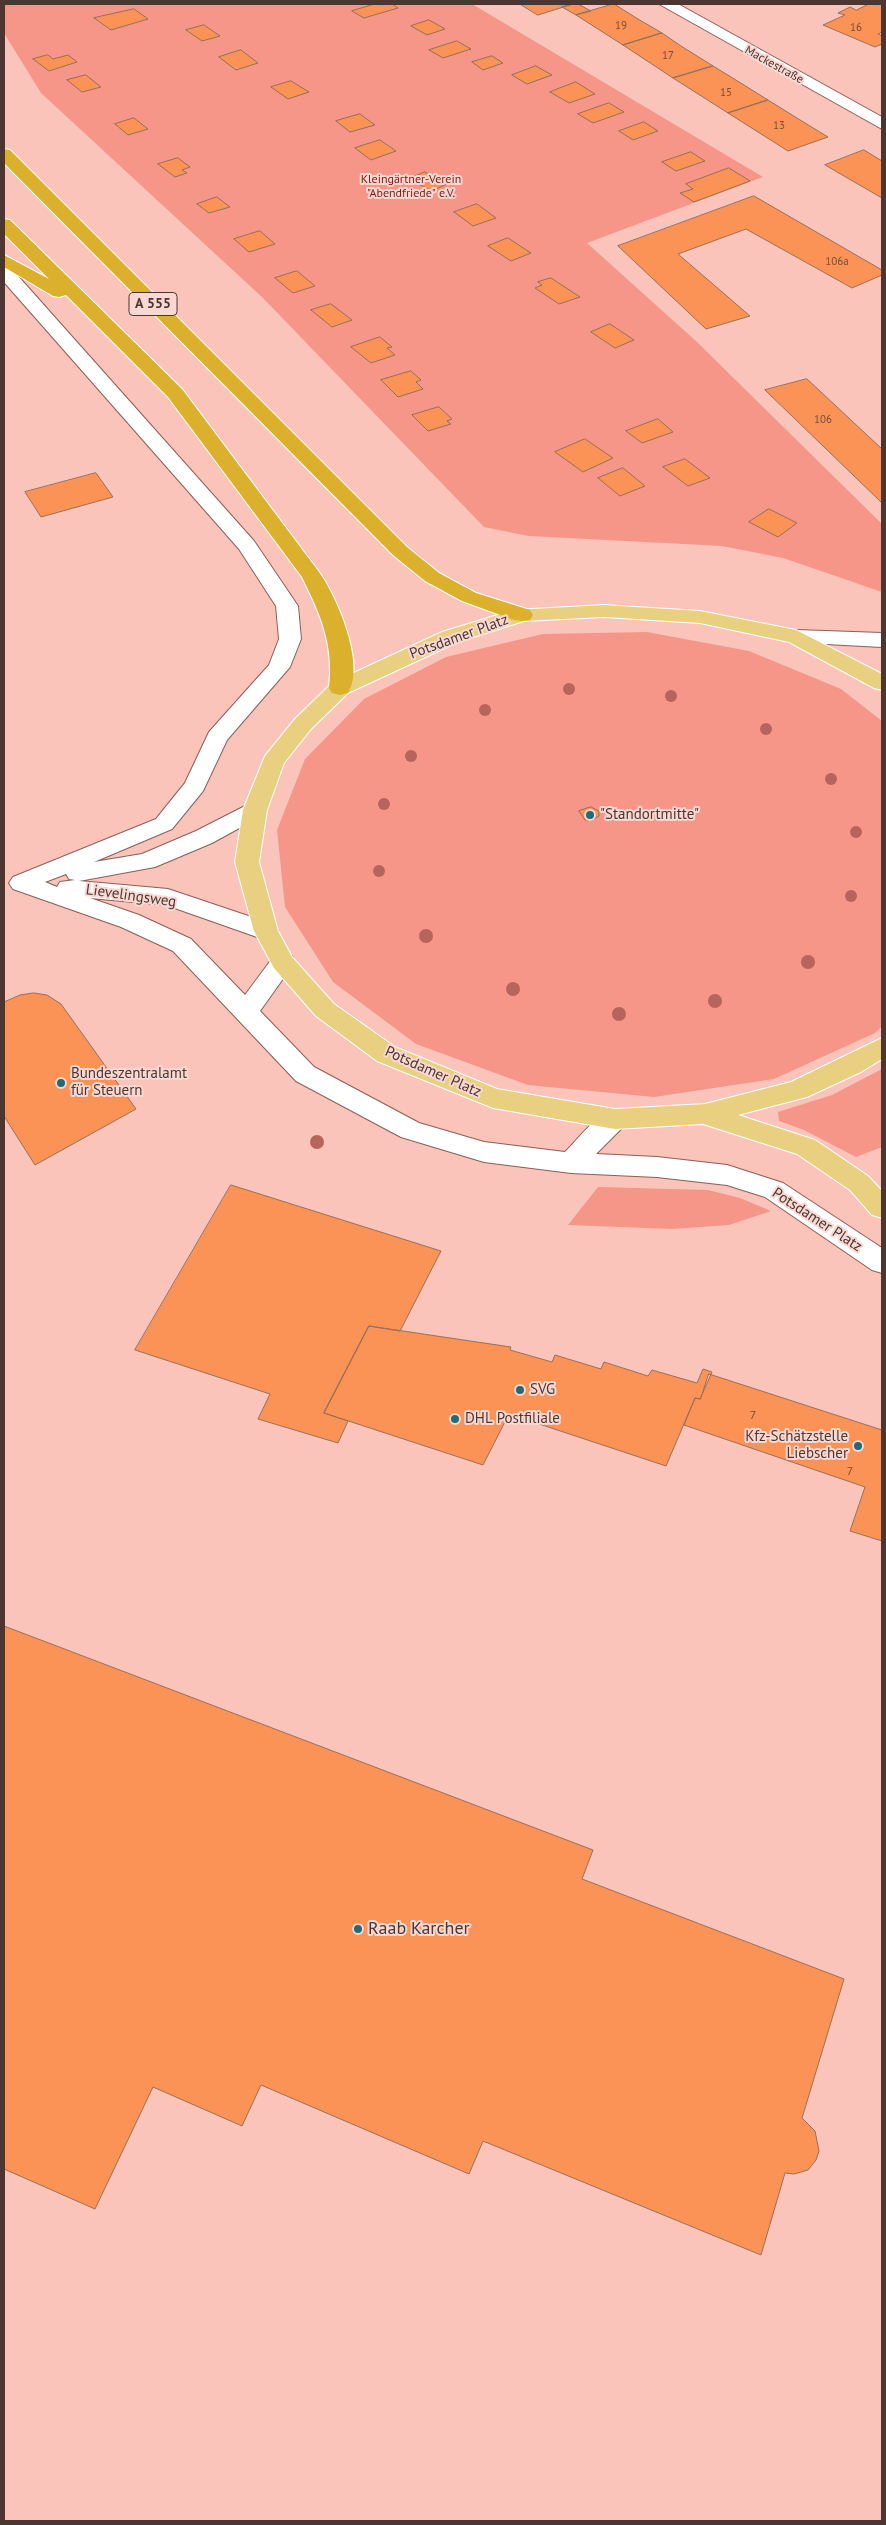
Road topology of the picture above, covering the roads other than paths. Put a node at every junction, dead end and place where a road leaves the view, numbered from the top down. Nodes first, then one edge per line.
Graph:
1 (667, 4) edge
2 (882, 124) edge
3 (4, 154) edge
4 (4, 224) edge
5 (4, 260) edge
6 (4, 271) edge
7 (97, 315) junction
8 (522, 615) junction
9 (796, 637) junction
10 (882, 640) edge
11 (882, 683) edge
12 (340, 688) junction
13 (255, 810) junction
14 (13, 884) edge
15 (266, 931) junction
16 (283, 962) junction
17 (247, 1011) junction
18 (882, 1047) edge
19 (705, 1114) junction
20 (615, 1119) junction
21 (571, 1163) junction
22 (882, 1208) edge
23 (882, 1262) edge

1 - 2 street, Mackestraße
3 - 8 highway, A 555
4 - 7 highway, A 555
5 - 7 highway
6 - 14 street
7 - 12 highway, A 555
8 - 9 main road, Potsdamer Platz
8 - 12 main road, Potsdamer Platz
9 - 10 street
9 - 11 main road, Potsdamer Platz
12 - 13 main road, Potsdamer Platz
13 - 14 street, Lievelingsweg
13 - 15 main road, Potsdamer Platz
14 - 15 street, Lievelingsweg
14 - 17 street, Potsdamer Platz
15 - 16 main road, Potsdamer Platz
16 - 17 street
16 - 20 main road, Potsdamer Platz
17 - 21 street, Potsdamer Platz
18 - 19 main road, Potsdamer Platz
19 - 20 main road, Potsdamer Platz
19 - 22 main road
20 - 21 street
21 - 23 street, Potsdamer Platz

